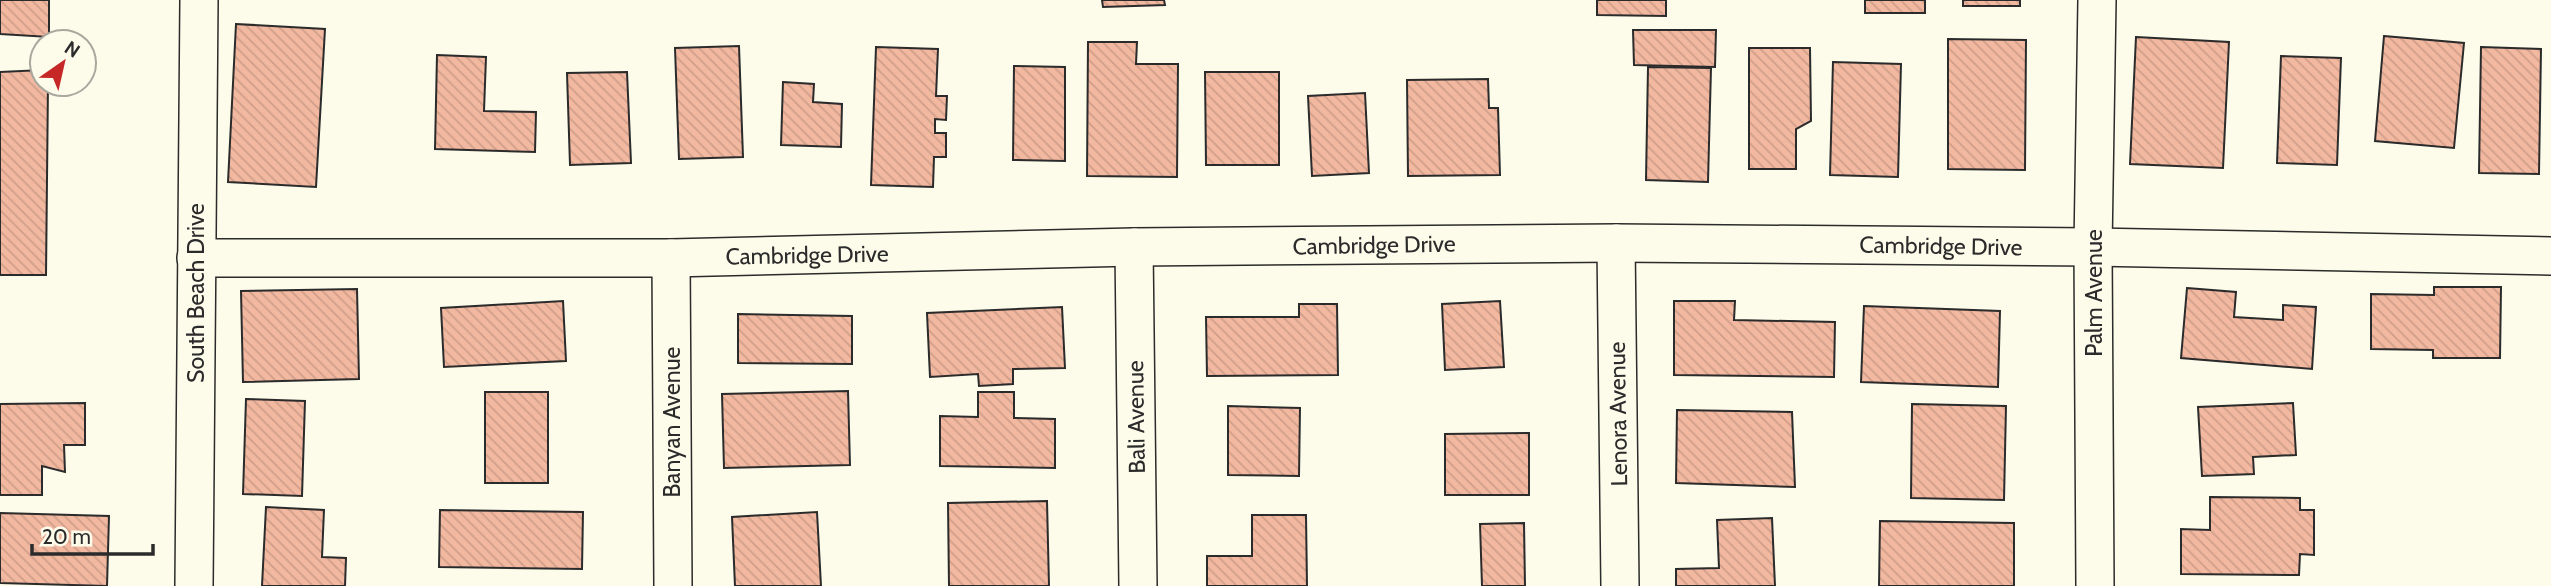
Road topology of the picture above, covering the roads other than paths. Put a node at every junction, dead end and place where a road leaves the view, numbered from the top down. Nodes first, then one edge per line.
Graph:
1 (200, 0) edge
2 (2097, 0) edge
3 (1616, 243) junction
4 (1134, 247) junction
5 (2093, 247) junction
6 (2551, 256) edge
7 (196, 258) junction
8 (671, 258) junction
9 (194, 586) edge
10 (673, 586) edge
11 (1138, 586) edge
12 (1620, 586) edge
13 (2095, 586) edge

1 - 7 street, South Beach Drive
2 - 5 street, Palm Avenue
3 - 4 street, Cambridge Drive
3 - 5 street, Cambridge Drive
3 - 12 street, Lenora Avenue
4 - 8 street, Cambridge Drive
4 - 11 street, Bali Avenue
5 - 6 street, Cambridge Drive
5 - 13 street, Palm Avenue
7 - 8 street, Cambridge Drive
7 - 9 street, South Beach Drive
8 - 10 street, Banyan Avenue

